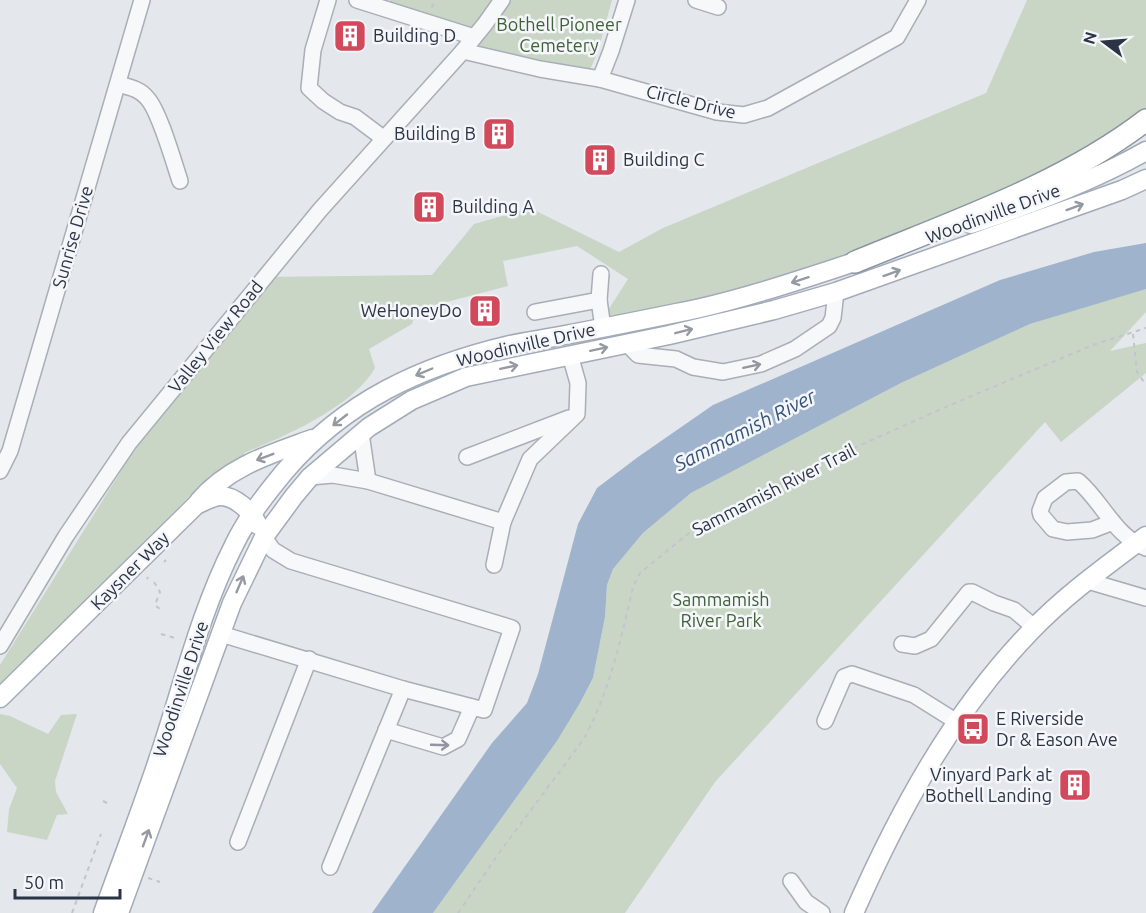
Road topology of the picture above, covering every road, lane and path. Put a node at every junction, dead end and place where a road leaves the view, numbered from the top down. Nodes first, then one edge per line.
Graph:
1 (142, 0) edge
2 (328, 0) edge
3 (357, 0) edge
4 (502, 0) edge
5 (627, 0) edge
6 (696, 0) edge
7 (918, 0) edge
8 (718, 7) dead end
9 (474, 37) junction
10 (463, 51) junction
11 (600, 79) junction
12 (118, 84) junction
13 (1146, 120) edge
14 (383, 138) junction
15 (1146, 151) edge
16 (1146, 179) edge
17 (180, 182) dead end
18 (855, 262) junction
19 (601, 274) dead end
20 (836, 292) junction
21 (599, 300) junction
22 (535, 312) dead end
23 (603, 328) junction
24 (1146, 328) edge
25 (1133, 334) junction
26 (627, 344) junction
27 (570, 355) junction
28 (1146, 385) edge
29 (577, 414) junction
30 (361, 433) junction
31 (320, 436) junction
32 (467, 457) dead end
33 (0, 471) edge
34 (310, 477) junction
35 (368, 481) junction
36 (196, 505) junction
37 (252, 514) junction
38 (503, 522) junction
39 (1113, 522) junction
40 (264, 537) junction
41 (1142, 543) edge
42 (494, 565) dead end
43 (1088, 580) junction
44 (154, 582) dead end
45 (1146, 598) edge
46 (161, 610) dead end
47 (1034, 627) junction
48 (161, 634) dead end
49 (221, 634) junction
50 (175, 638) dead end
51 (902, 644) dead end
52 (0, 646) edge
53 (309, 659) junction
54 (403, 689) junction
55 (0, 698) edge
56 (472, 707) junction
57 (825, 721) dead end
58 (957, 722) junction
59 (387, 730) junction
60 (103, 801) dead end
61 (107, 803) dead end
62 (101, 834) dead end
63 (238, 842) dead end
64 (330, 867) dead end
65 (142, 876) dead end
66 (791, 881) dead end
67 (160, 882) dead end
68 (72, 913) edge
69 (103, 913) edge
70 (119, 913) edge
71 (458, 913) edge
72 (822, 913) edge
73 (854, 913) edge

1 - 12 street, Sunrise Drive
2 - 14 street
3 - 9 street
4 - 9 street, Valley View Road
5 - 11 street
6 - 8 street
7 - 11 street, Circle Drive
9 - 10 street, Valley View Road
10 - 11 street, Circle Drive
10 - 14 street, Valley View Road
12 - 17 street
12 - 33 street, Sunrise Drive
13 - 18 highway
14 - 52 street, Valley View Road
15 - 18 main road, Woodinville Drive
20 -> 16 main road, Woodinville Drive
18 -> 23 main road, Woodinville Drive
19 - 21 street
26 -> 20 main road, Woodinville Drive
26 -> 20 street
21 - 22 street
21 - 23 street
23 -> 31 main road, Woodinville Drive
24 - 25 path, Sammamish River Trail
25 - 28 path
25 - 71 path, Sammamish River Trail
27 -> 26 main road, Woodinville Drive
27 - 29 street
30 -> 27 main road, Woodinville Drive
29 - 32 street
29 - 38 street
30 - 34 main road, Woodinville Drive
30 - 35 street
31 -> 36 main road
31 - 37 main road, Woodinville Drive
34 - 35 street
34 - 40 main road, Woodinville Drive
35 - 38 street
36 - 37 main road, Kaysner Way
36 - 55 main road, Kaysner Way
37 - 40 main road, Kaysner Way
37 - 69 main road, Woodinville Drive
38 - 42 street
39 - 39 street
39 - 41 street
49 -> 40 main road, Woodinville Drive
40 - 56 street
41 - 43 main road
43 - 45 street
43 - 47 main road
44 - 46 path
47 - 51 street
47 - 58 main road
48 - 50 path
49 - 53 street
70 -> 49 main road, Woodinville Drive
53 - 54 street
53 - 63 street
54 - 56 street
54 - 59 street
59 -> 56 street
57 - 58 street
58 - 73 main road
59 - 64 street
60 - 61 path
62 - 68 path
65 - 67 path
66 - 72 street

